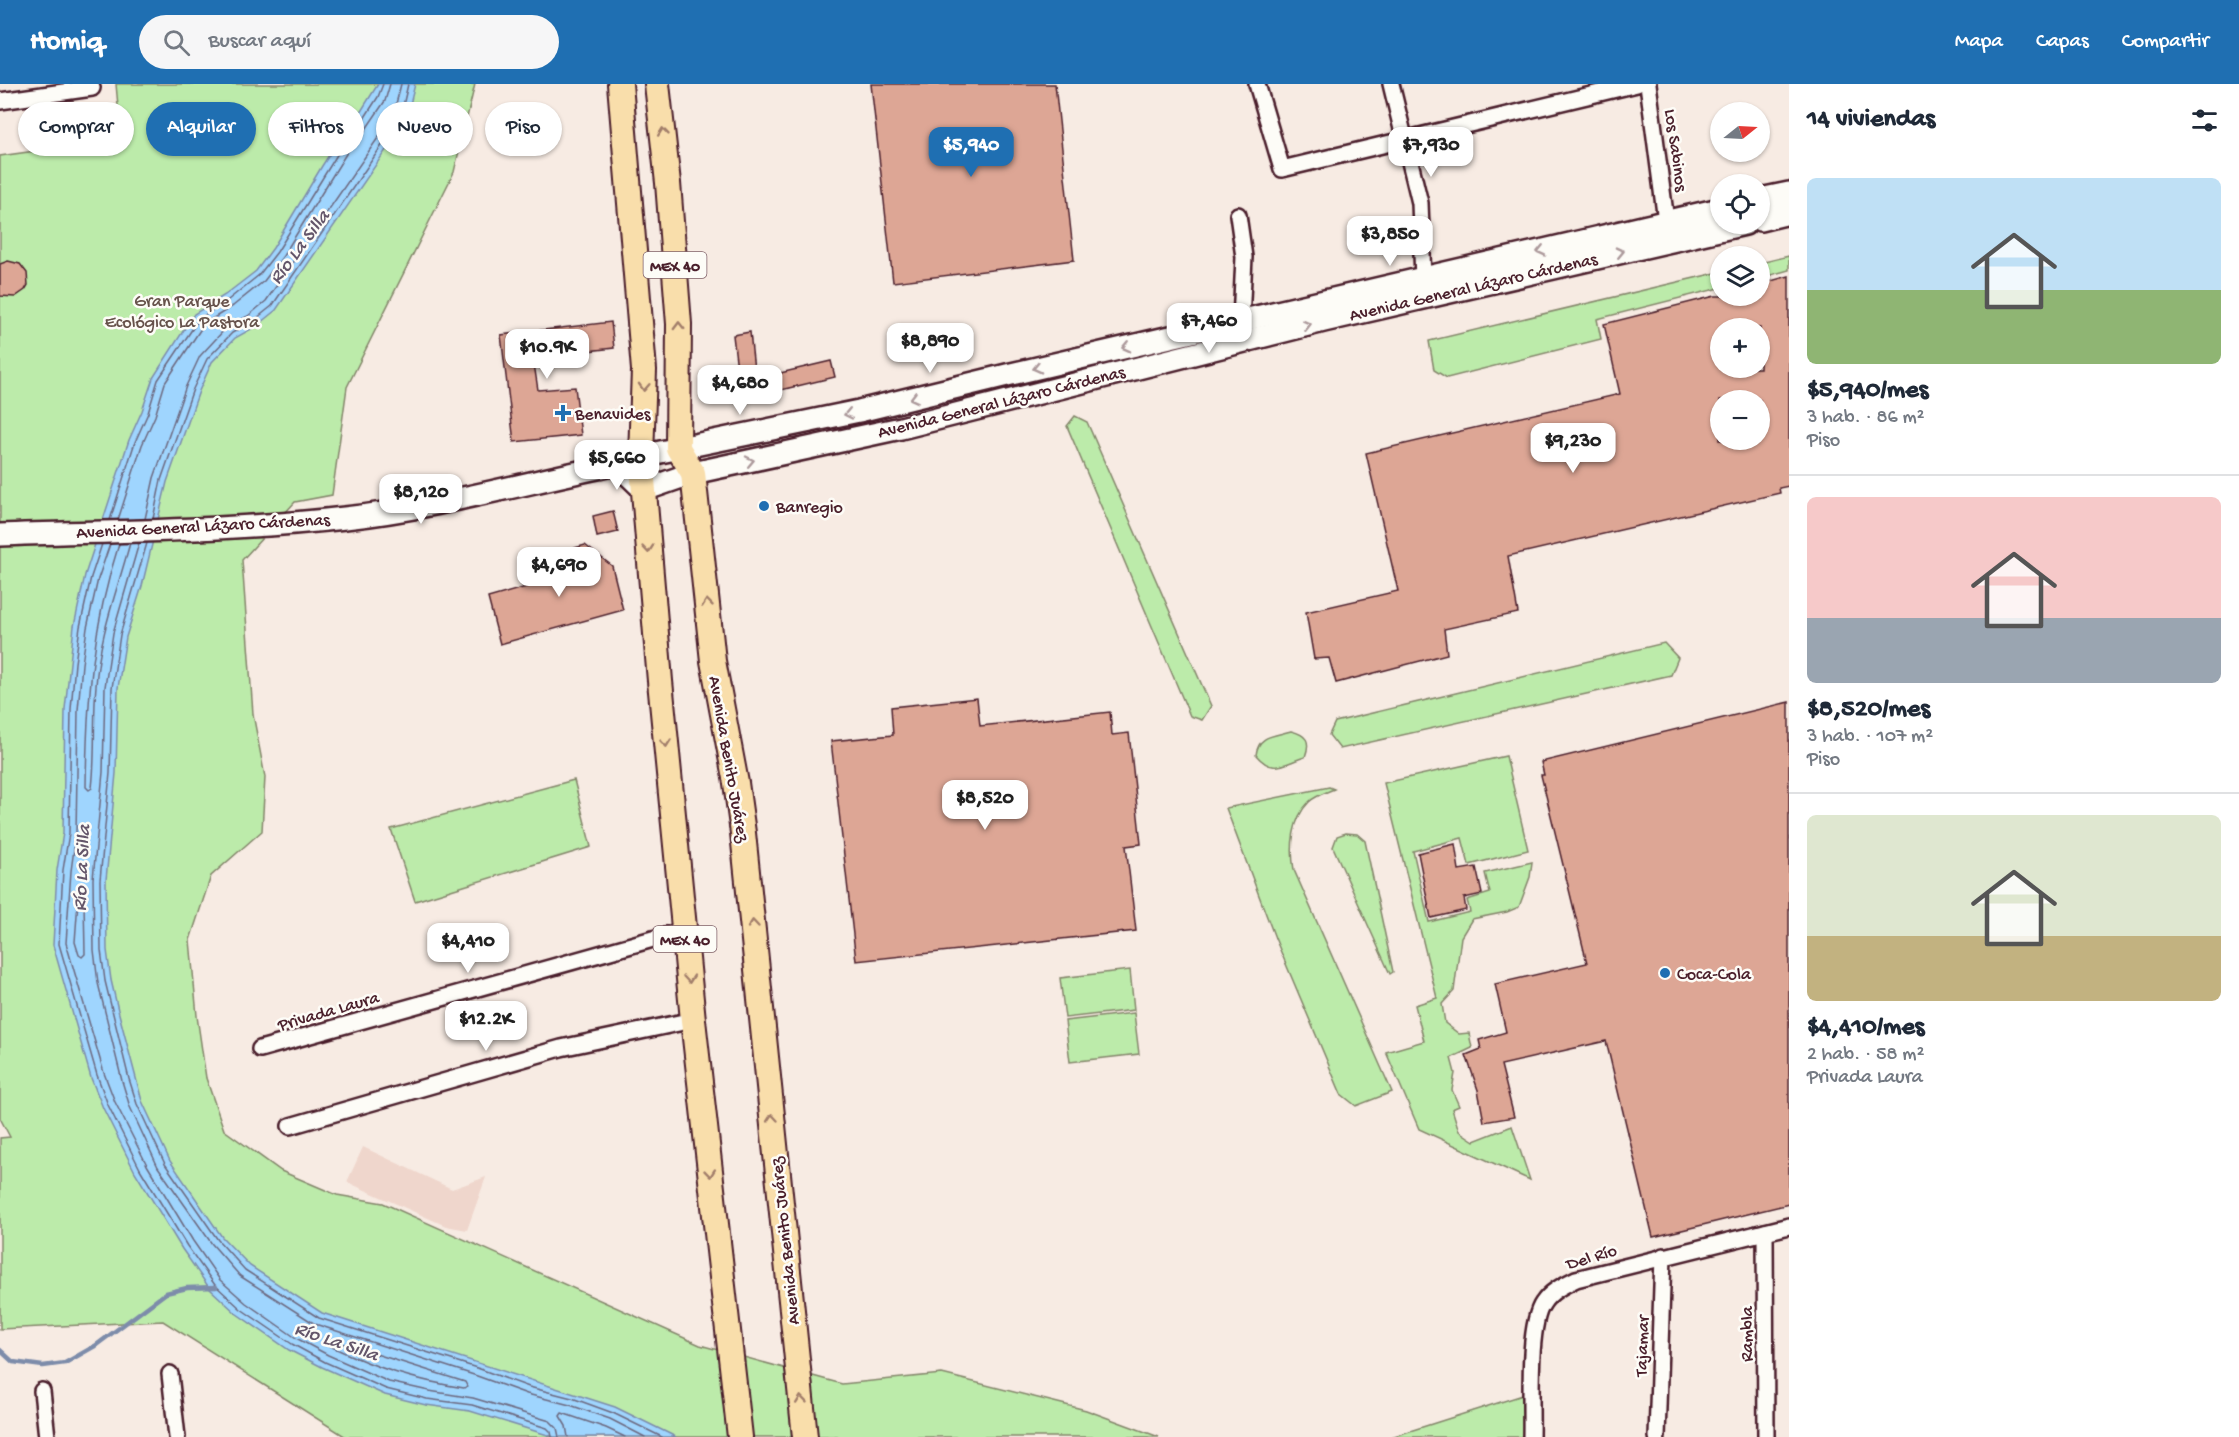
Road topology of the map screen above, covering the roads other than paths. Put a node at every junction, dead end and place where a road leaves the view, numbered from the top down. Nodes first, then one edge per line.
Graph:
1 (620, 84) edge
2 (657, 84) edge
3 (1257, 84) edge
4 (1391, 84) edge
5 (1637, 84) edge
6 (1648, 84) edge
7 (92, 88) dead end
8 (32, 91) edge
9 (0, 101) edge
10 (1404, 139) junction
11 (1789, 193) edge
12 (1770, 198) edge
13 (1710, 211) edge
14 (1789, 213) edge
15 (1238, 215) dead end
16 (1770, 218) edge
17 (1666, 221) junction
18 (1710, 232) edge
19 (1423, 279) junction
20 (1241, 321) junction
21 (1191, 333) junction
22 (1130, 369) junction
23 (678, 448) junction
24 (640, 456) junction
25 (617, 464) junction
26 (693, 473) junction
27 (644, 490) junction
28 (0, 535) edge
29 (685, 930) junction
30 (693, 1020) junction
31 (260, 1049) dead end
32 (290, 1126) dead end
33 (1789, 1226) edge
34 (1765, 1232) junction
35 (1664, 1256) junction
36 (170, 1374) dead end
37 (42, 1391) dead end
38 (47, 1437) edge
39 (177, 1437) edge
40 (740, 1437) edge
41 (805, 1437) edge
42 (1531, 1437) edge
43 (1657, 1437) edge
44 (1766, 1437) edge

1 -> 24 main road, MEX 40
23 -> 2 main road, MEX 40
3 - 10 street
4 - 10 street
5 - 10 street
6 - 17 street, Los Sabinos
7 - 8 street
8 - 9 street
10 - 19 street
11 - 12 street
13 - 17 street, Avenida General Lázaro Cárdenas
14 - 16 street
15 - 20 street
17 -> 19 street, Avenida General Lázaro Cárdenas
22 -> 18 street, Avenida General Lázaro Cárdenas
19 - 20 street, Avenida General Lázaro Cárdenas
20 - 21 street, Avenida General Lázaro Cárdenas
21 - 22 street
21 -> 23 street, Avenida General Lázaro Cárdenas
26 -> 22 street, Avenida General Lázaro Cárdenas
23 - 24 street, Avenida General Lázaro Cárdenas
23 - 26 main road, Avenida Benito Juárez
24 - 25 street, Avenida General Lázaro Cárdenas
24 - 27 main road, MEX 40
25 - 27 street
25 - 28 street, Avenida General Lázaro Cárdenas
26 - 27 street, Avenida General Lázaro Cárdenas
41 -> 26 main road, Avenida Benito Juárez
27 -> 29 main road, MEX 40
29 -> 30 main road, MEX 40
29 - 31 street, Privada Laura
30 - 32 street
30 -> 40 main road, MEX 40
33 - 34 street, Del Río
34 - 35 street, Del Río
34 - 44 street, Rambla
35 - 42 street, Del Río
35 - 43 street, Tajamar
36 - 39 street
37 - 38 street

